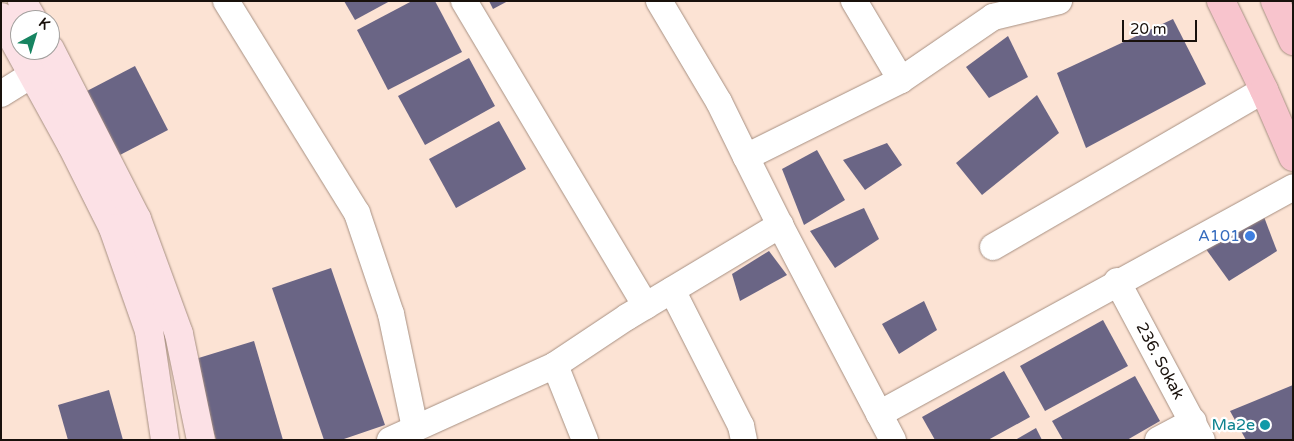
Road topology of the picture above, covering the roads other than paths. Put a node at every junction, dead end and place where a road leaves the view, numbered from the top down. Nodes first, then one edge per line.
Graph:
1 (226, 1) edge
2 (464, 1) edge
3 (659, 1) edge
4 (854, 1) edge
5 (1058, 1) edge
6 (1221, 1) edge
7 (1275, 1) edge
8 (1, 17) edge
9 (1293, 41) edge
10 (56, 60) edge
11 (34, 74) junction
12 (900, 80) junction
13 (1264, 90) junction
14 (1, 94) edge
15 (746, 157) junction
16 (1293, 157) edge
17 (1293, 187) edge
18 (780, 225) junction
19 (993, 247) dead end
20 (1117, 281) junction
21 (672, 290) junction
22 (646, 306) junction
23 (555, 365) junction
24 (879, 414) junction
25 (426, 430) edge
26 (1198, 430) edge
27 (164, 440) edge
28 (201, 440) edge
29 (390, 440) edge
30 (585, 440) edge
31 (744, 440) edge
32 (892, 440) edge
33 (1158, 440) edge

1 - 25 street
2 - 22 street
3 - 15 street
4 - 12 street
5 - 12 street
6 - 13 main road
7 - 9 main road
8 - 11 main road
10 - 28 main road
11 - 14 street
11 - 27 main road
12 - 15 street
13 - 16 main road
13 - 19 street
15 - 18 street
17 - 20 street
18 - 21 street
18 - 24 street
20 - 24 street
20 - 26 street, 236. Sokak
21 - 22 street
21 - 31 street
22 - 23 street
23 - 25 street
23 - 30 street
24 - 32 street
25 - 29 street
26 - 33 street

